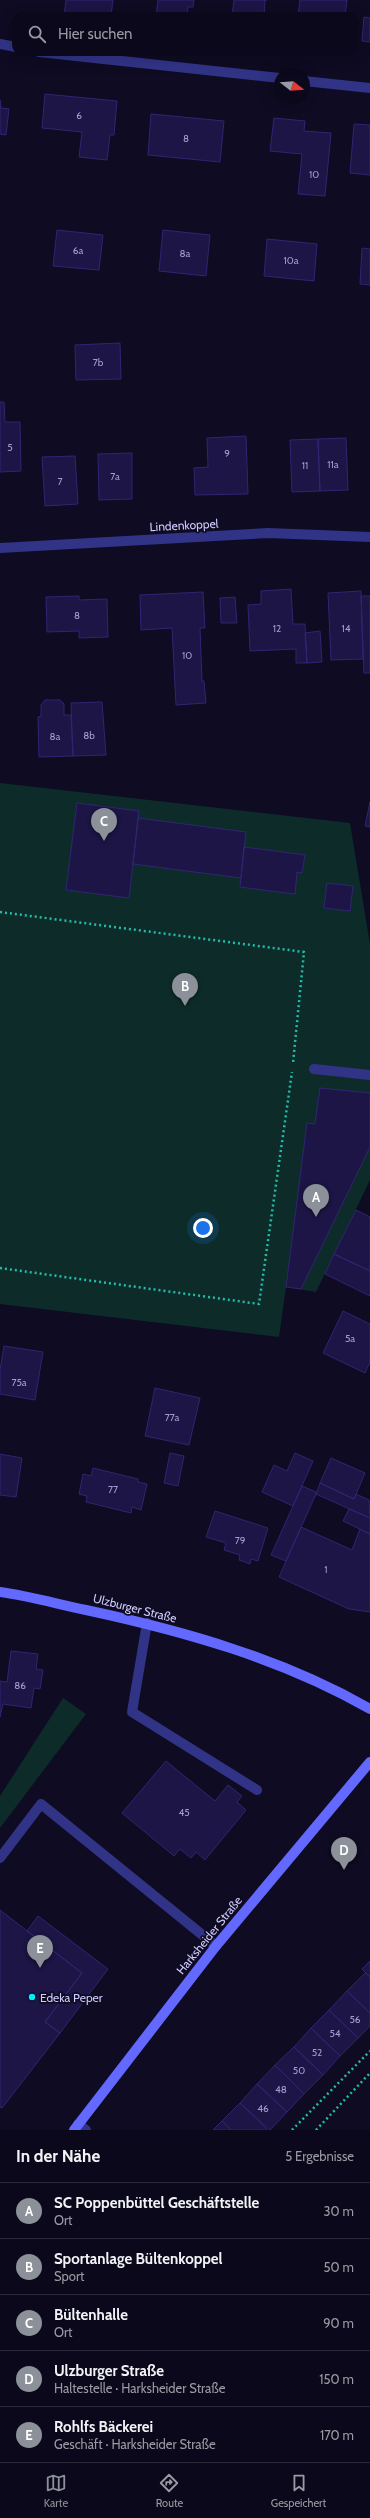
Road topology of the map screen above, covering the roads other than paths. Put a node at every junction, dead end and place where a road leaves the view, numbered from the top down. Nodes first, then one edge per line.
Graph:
1 (0, 44) edge
2 (12, 46) edge
3 (76, 56) edge
4 (274, 77) edge
5 (310, 82) edge
6 (370, 88) edge
7 (370, 537) edge
8 (0, 548) edge
9 (314, 1069) dead end
10 (370, 1075) edge
11 (0, 1592) edge
12 (147, 1623) junction
13 (370, 1709) edge
14 (370, 1762) edge
15 (257, 1790) dead end
16 (0, 1858) edge
17 (216, 1946) junction
18 (79, 2128) edge

1 - 2 street
3 - 4 street
5 - 6 street
7 - 8 street, Lindenkoppel
9 - 10 street
11 - 12 main road, Ulzburger Straße
12 - 13 main road, Ulzburger Straße
12 - 15 street
14 - 17 main road, Harksheider Straße
16 - 17 street
17 - 18 main road, Harksheider Straße

